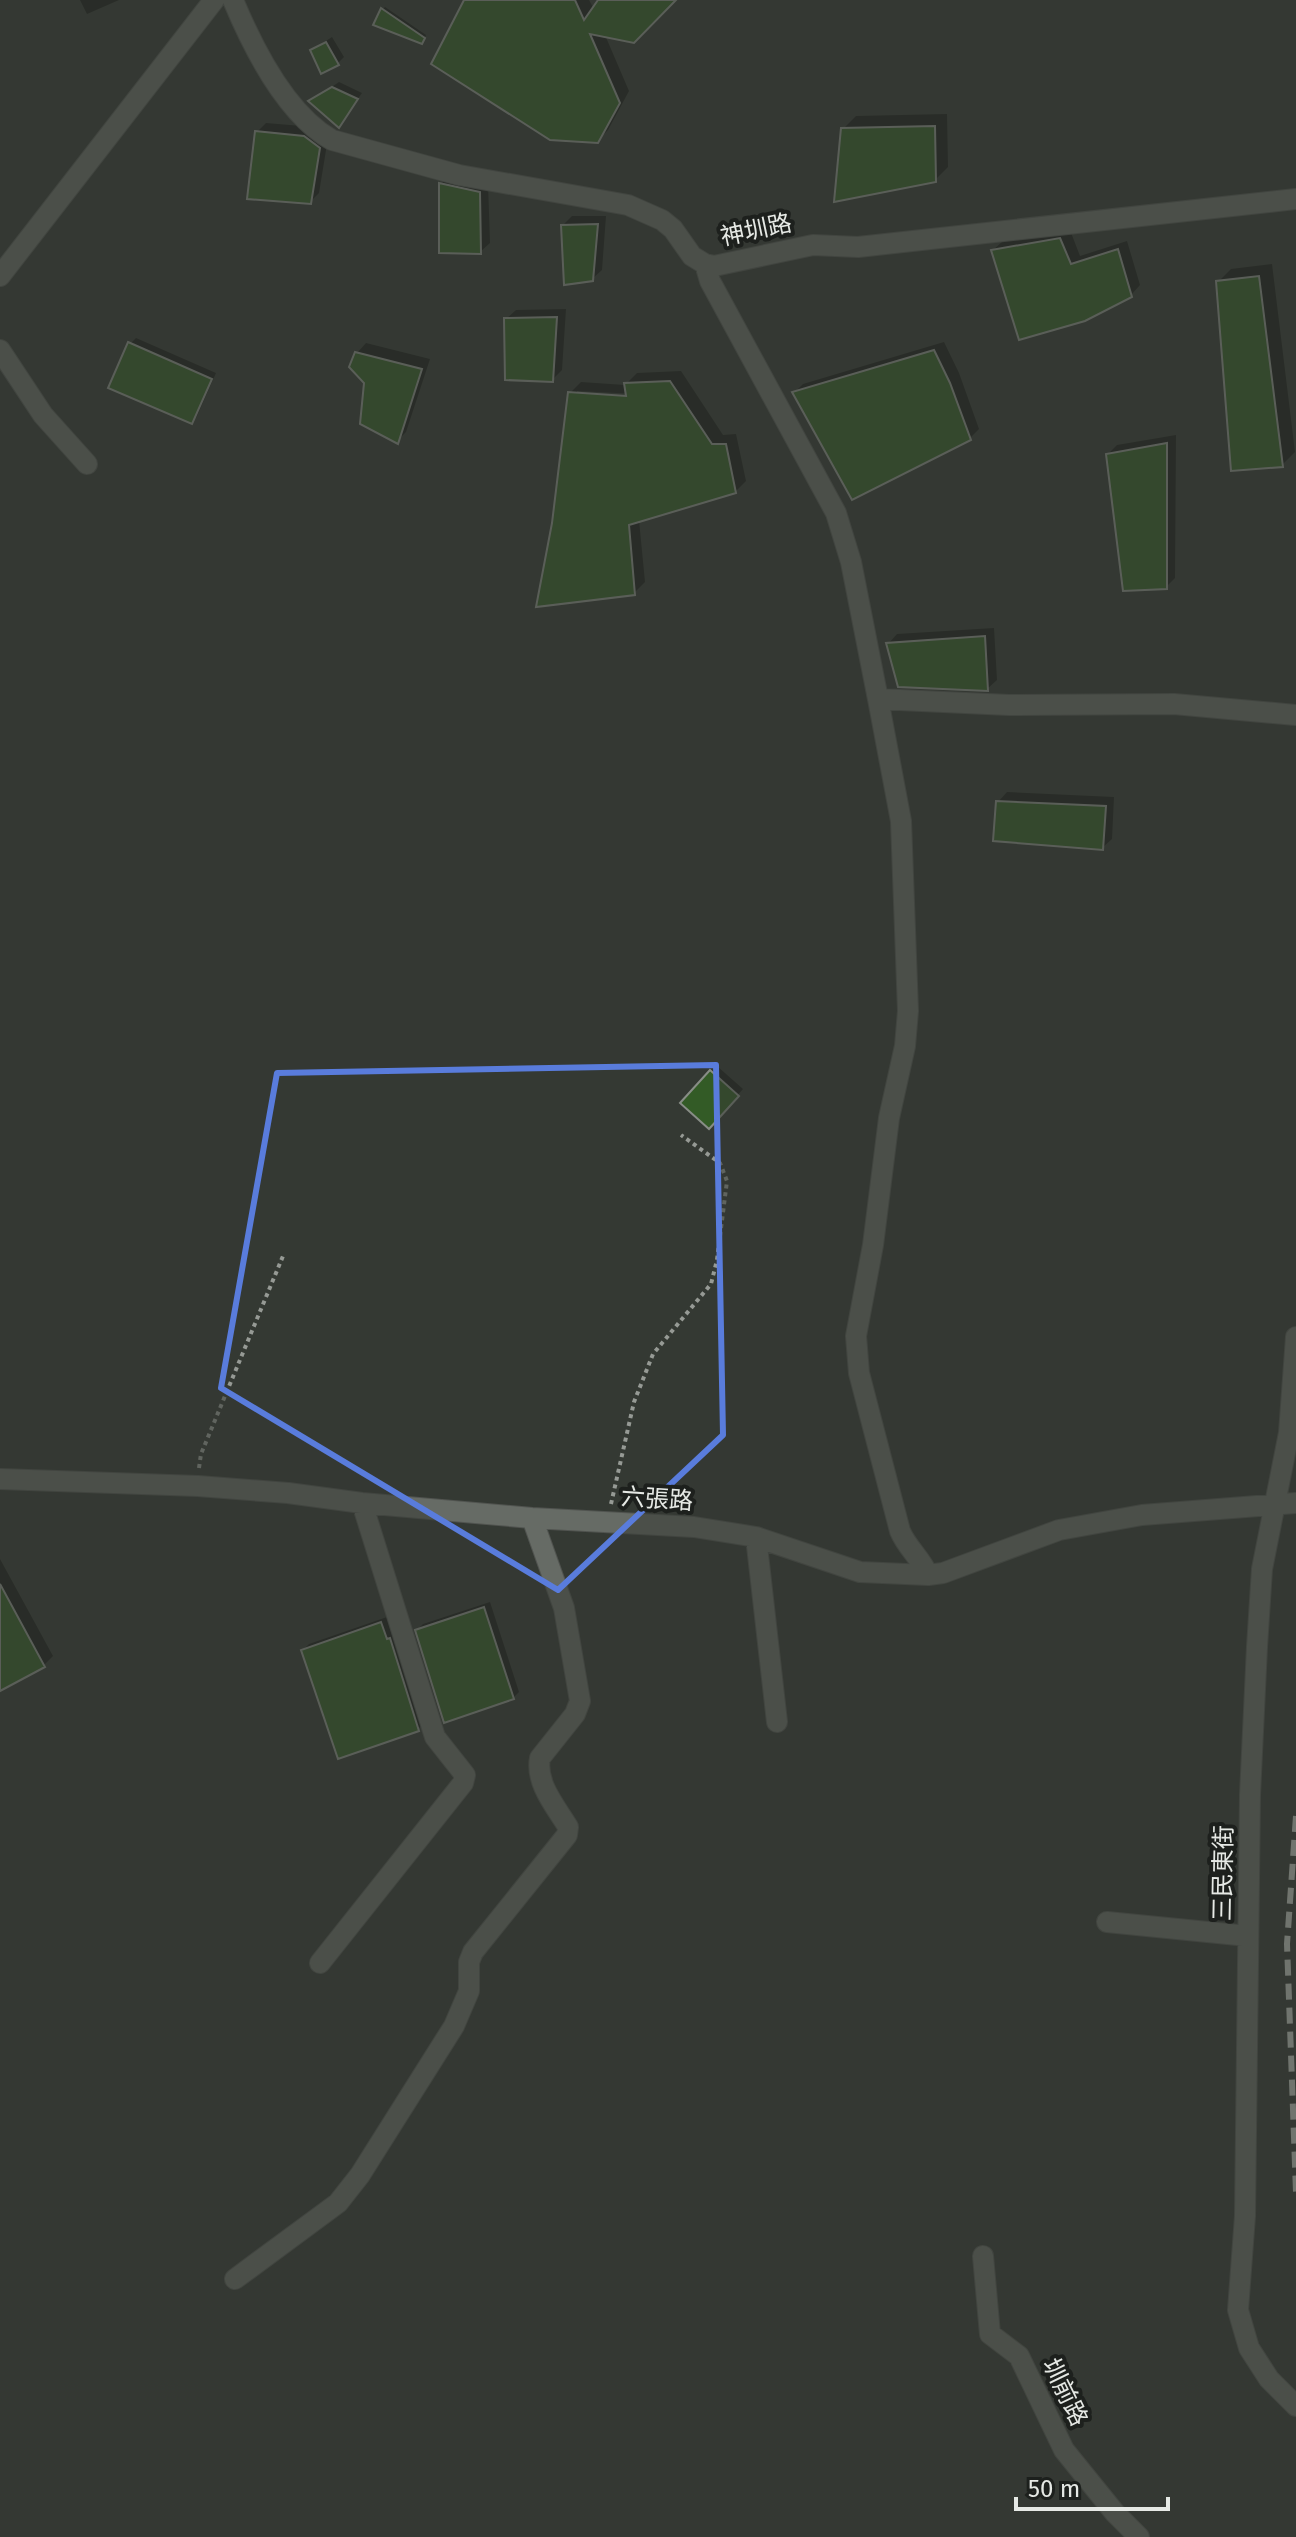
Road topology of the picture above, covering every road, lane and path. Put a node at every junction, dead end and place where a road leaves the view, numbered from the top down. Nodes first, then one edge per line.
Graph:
1 (214, 0) edge
2 (233, 0) edge
3 (1296, 199) edge
4 (705, 264) junction
5 (0, 276) edge
6 (0, 350) edge
7 (87, 464) dead end
8 (878, 699) junction
9 (1296, 715) edge
10 (681, 1135) dead end
11 (283, 1256) dead end
12 (1296, 1337) edge
13 (0, 1479) edge
14 (198, 1486) junction
15 (362, 1503) junction
16 (1286, 1503) edge
17 (532, 1518) junction
18 (608, 1522) junction
19 (756, 1537) junction
20 (928, 1575) junction
21 (777, 1722) dead end
22 (1107, 1922) dead end
23 (1248, 1936) junction
24 (320, 1963) dead end
25 (983, 2256) dead end
26 (235, 2279) dead end
27 (1293, 2401) edge
28 (1139, 2537) edge

1 - 5 street
2 - 4 street, 神圳路
3 - 4 street, 神圳路
4 - 8 street
6 - 7 street
8 - 9 street
8 - 20 street
10 - 18 path
11 - 14 path
12 - 16 street, 三民東街
13 - 14 street, 六張路
14 - 15 street, 六張路
15 - 17 street, 六張路
15 - 24 street
16 - 20 street, 六張路
16 - 23 street, 三民東街
17 - 18 street, 六張路
17 - 26 street
18 - 19 street, 六張路
19 - 20 street, 六張路
19 - 21 street
22 - 23 street
23 - 27 street, 三民東街
25 - 28 street, 圳前路

